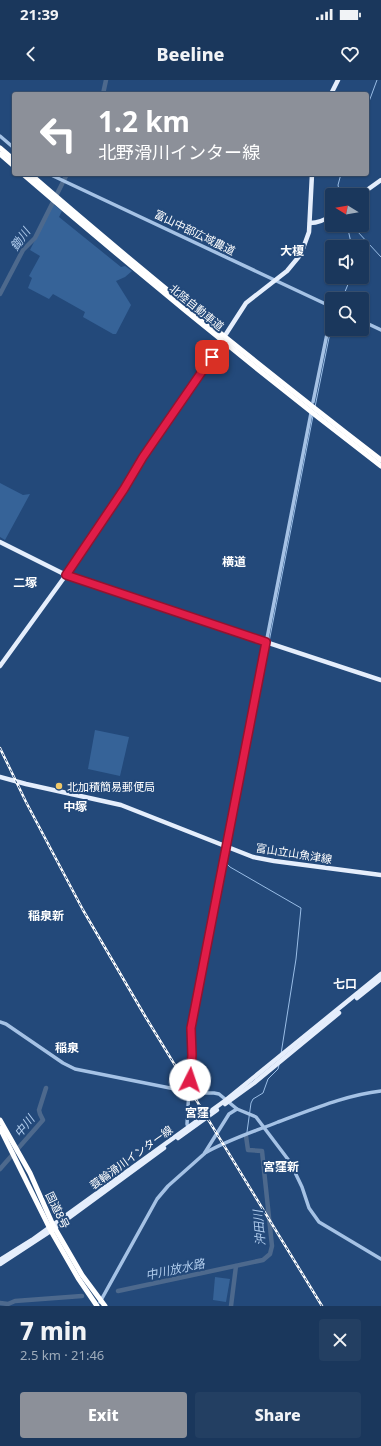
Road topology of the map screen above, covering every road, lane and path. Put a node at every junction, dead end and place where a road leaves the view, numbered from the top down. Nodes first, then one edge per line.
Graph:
1 (338, 80) edge
2 (332, 92) edge
3 (0, 136) edge
4 (12, 146) edge
5 (0, 148) edge
6 (0, 154) edge
7 (12, 158) edge
8 (12, 164) edge
9 (26, 176) edge
10 (32, 176) edge
11 (53, 176) edge
12 (312, 176) edge
13 (381, 180) edge
14 (369, 189) edge
15 (49, 194) junction
16 (325, 219) edge
17 (310, 223) junction
18 (146, 276) junction
19 (274, 280) junction
20 (325, 304) edge
21 (369, 324) edge
22 (381, 330) edge
23 (226, 334) dead end
24 (326, 336) edge
25 (220, 344) dead end
26 (312, 402) dead end
27 (311, 413) dead end
28 (381, 460) edge
29 (381, 466) edge
30 (0, 542) edge
31 (66, 575) junction
32 (266, 642) junction
33 (0, 666) edge
34 (381, 680) edge
35 (0, 777) edge
36 (226, 847) junction
37 (381, 875) edge
38 (381, 974) edge
39 (381, 979) edge
40 (0, 1022) edge
41 (381, 1091) edge
42 (189, 1092) junction
43 (227, 1100) junction
44 (237, 1109) junction
45 (0, 1120) edge
46 (188, 1127) junction
47 (0, 1128) edge
48 (264, 1128) junction
49 (204, 1154) junction
50 (52, 1228) junction
51 (381, 1259) edge
52 (0, 1260) edge
53 (0, 1264) edge
54 (99, 1304) edge
55 (105, 1306) edge

1 - 2 main road
3 - 4 street
5 - 7 highway
6 - 8 highway
9 - 15 highway, 北陸自動車道
10 - 15 highway, 北陸自動車道
11 - 19 street, 富山中部広域農道
12 - 17 main road
13 - 14 main road
15 - 18 highway, 北陸自動車道
16 - 17 main road
17 - 19 main road
18 - 28 highway, 北陸自動車道
18 - 29 highway, 北陸自動車道
19 - 20 street, 富山中部広域農道
19 - 23 main road
21 - 22 street
24 - 26 street
25 - 31 main road
27 - 32 street
30 - 31 main road
31 - 32 main road
31 - 33 main road
32 - 34 main road
32 - 36 street
35 - 36 main road, 富山立山魚津線
36 - 37 main road, 富山立山魚津線
36 - 42 street
38 - 43 main road, 蓑輪滑川インター線
39 - 43 main road, 蓑輪滑川インター線
40 - 42 street
41 - 48 street
42 - 43 street
42 - 46 street
43 - 44 street
43 - 46 main road, 蓑輪滑川インター線
43 - 50 main road, 蓑輪滑川インター線
44 - 48 street
44 - 49 street
45 - 50 highway, 国道8号
46 - 50 main road, 蓑輪滑川インター線
47 - 50 highway, 国道8号
48 - 49 street
48 - 51 street
49 - 54 street
50 - 52 main road, 蓑輪滑川インター線
50 - 53 main road, 蓑輪滑川インター線
50 - 54 highway, 国道8号
54 - 55 highway, 国道8号

